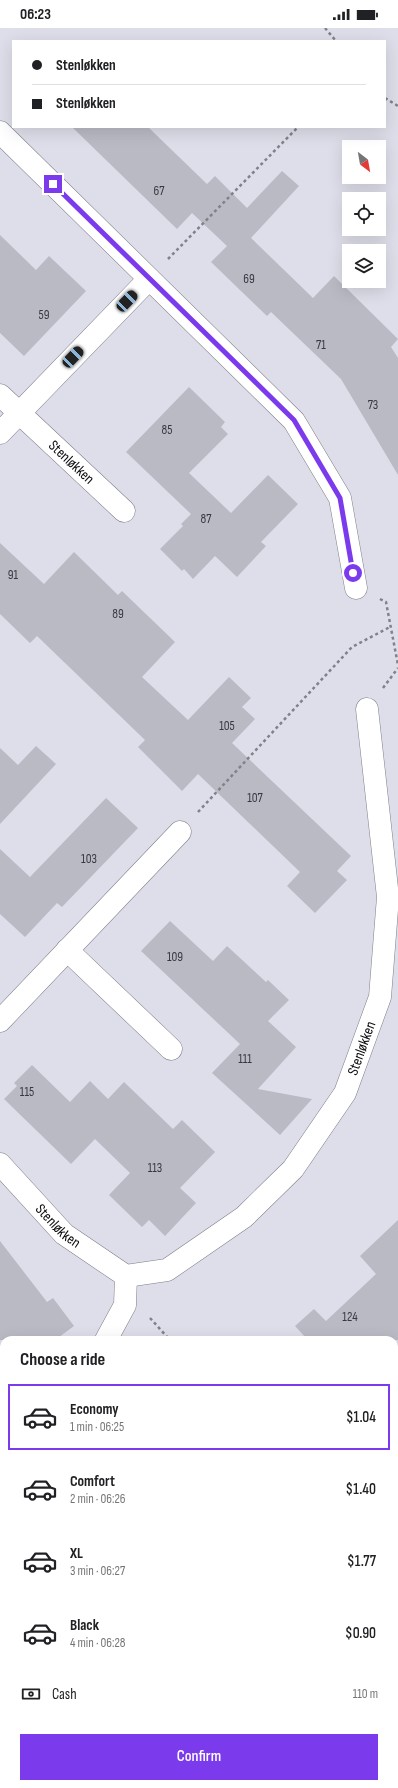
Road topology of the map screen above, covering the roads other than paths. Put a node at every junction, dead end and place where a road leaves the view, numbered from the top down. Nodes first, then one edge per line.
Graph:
1 (0, 132) edge
2 (149, 279) junction
3 (0, 395) edge
4 (19, 413) junction
5 (0, 433) edge
6 (124, 511) dead end
7 (356, 588) road end
8 (367, 709) dead end
9 (180, 832) road end
10 (68, 950) junction
11 (0, 1021) edge
12 (171, 1049) dead end
13 (0, 1164) edge
14 (126, 1276) junction
15 (108, 1336) edge

1 - 2 street
2 - 4 street
2 - 7 street
3 - 4 street, Stenløkken
4 - 5 street
4 - 6 street, Stenløkken
8 - 14 street, Stenløkken
9 - 10 street
10 - 11 street
10 - 12 street
13 - 14 street, Stenløkken
14 - 15 street

